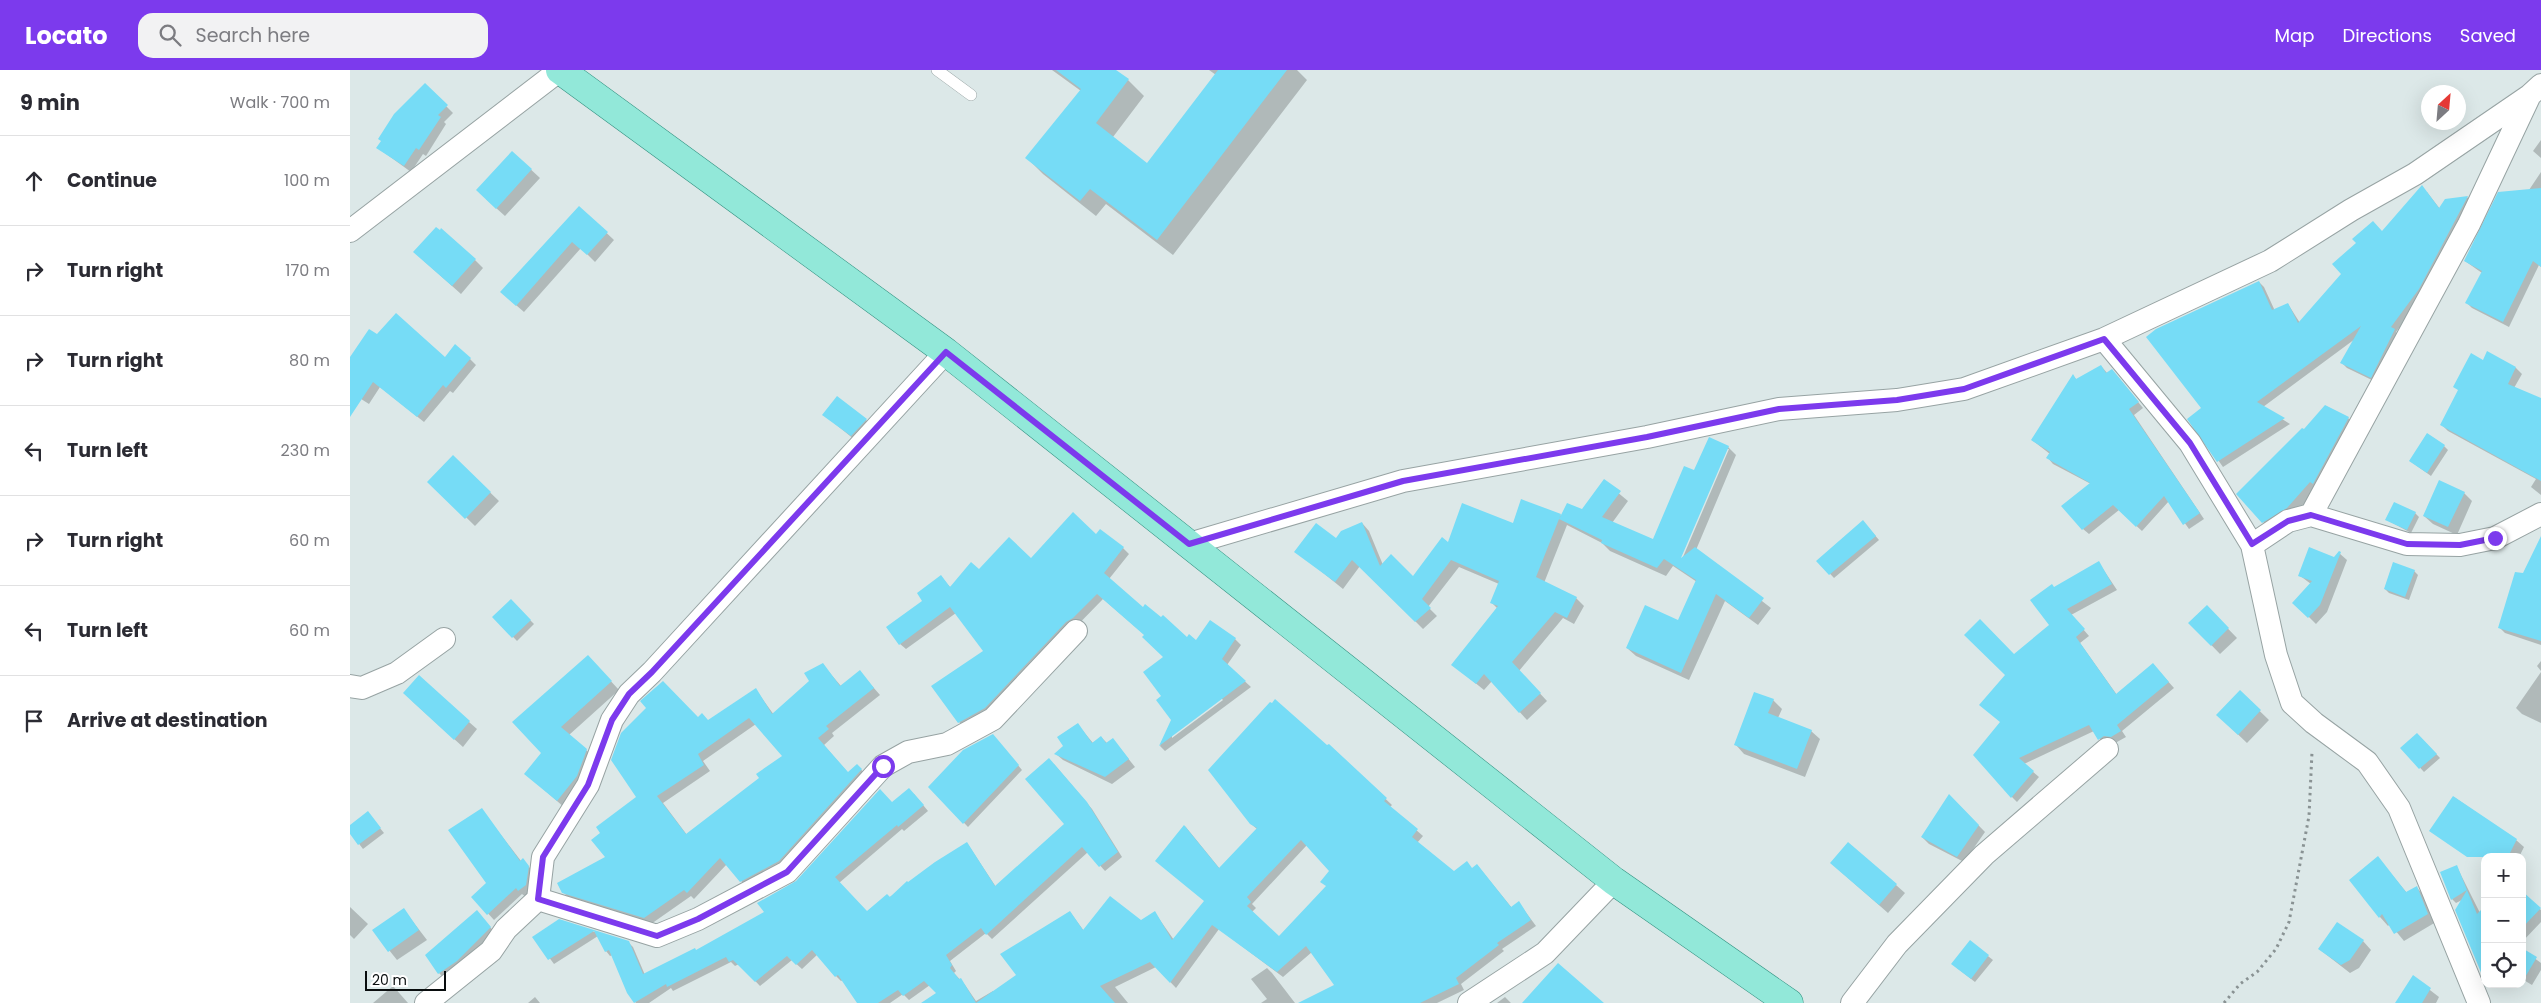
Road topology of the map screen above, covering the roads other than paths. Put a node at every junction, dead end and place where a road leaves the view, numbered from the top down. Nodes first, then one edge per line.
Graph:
1 (560, 70) edge
2 (937, 70) edge
3 (2535, 91) edge
4 (970, 95) dead end
5 (350, 232) edge
6 (2104, 339) junction
7 (946, 352) junction
8 (2541, 514) edge
9 (2311, 515) junction
10 (1189, 544) junction
11 (2252, 544) junction
12 (1076, 631) dead end
13 (444, 639) dead end
14 (350, 686) edge
15 (2107, 749) dead end
16 (1614, 881) junction
17 (538, 899) junction
18 (426, 1003) edge
19 (1469, 1003) edge
20 (1789, 1003) edge
21 (1852, 1003) edge
22 (2479, 1003) edge

1 - 5 street
1 - 7 main road
2 - 4 lane
3 - 6 street
3 - 9 street
6 - 10 street
6 - 11 street
7 - 10 main road
7 - 17 street
8 - 9 street
9 - 11 street
10 - 16 main road
11 - 22 street
12 - 17 street
13 - 14 street
15 - 21 street
16 - 19 street
16 - 20 main road
17 - 18 street

